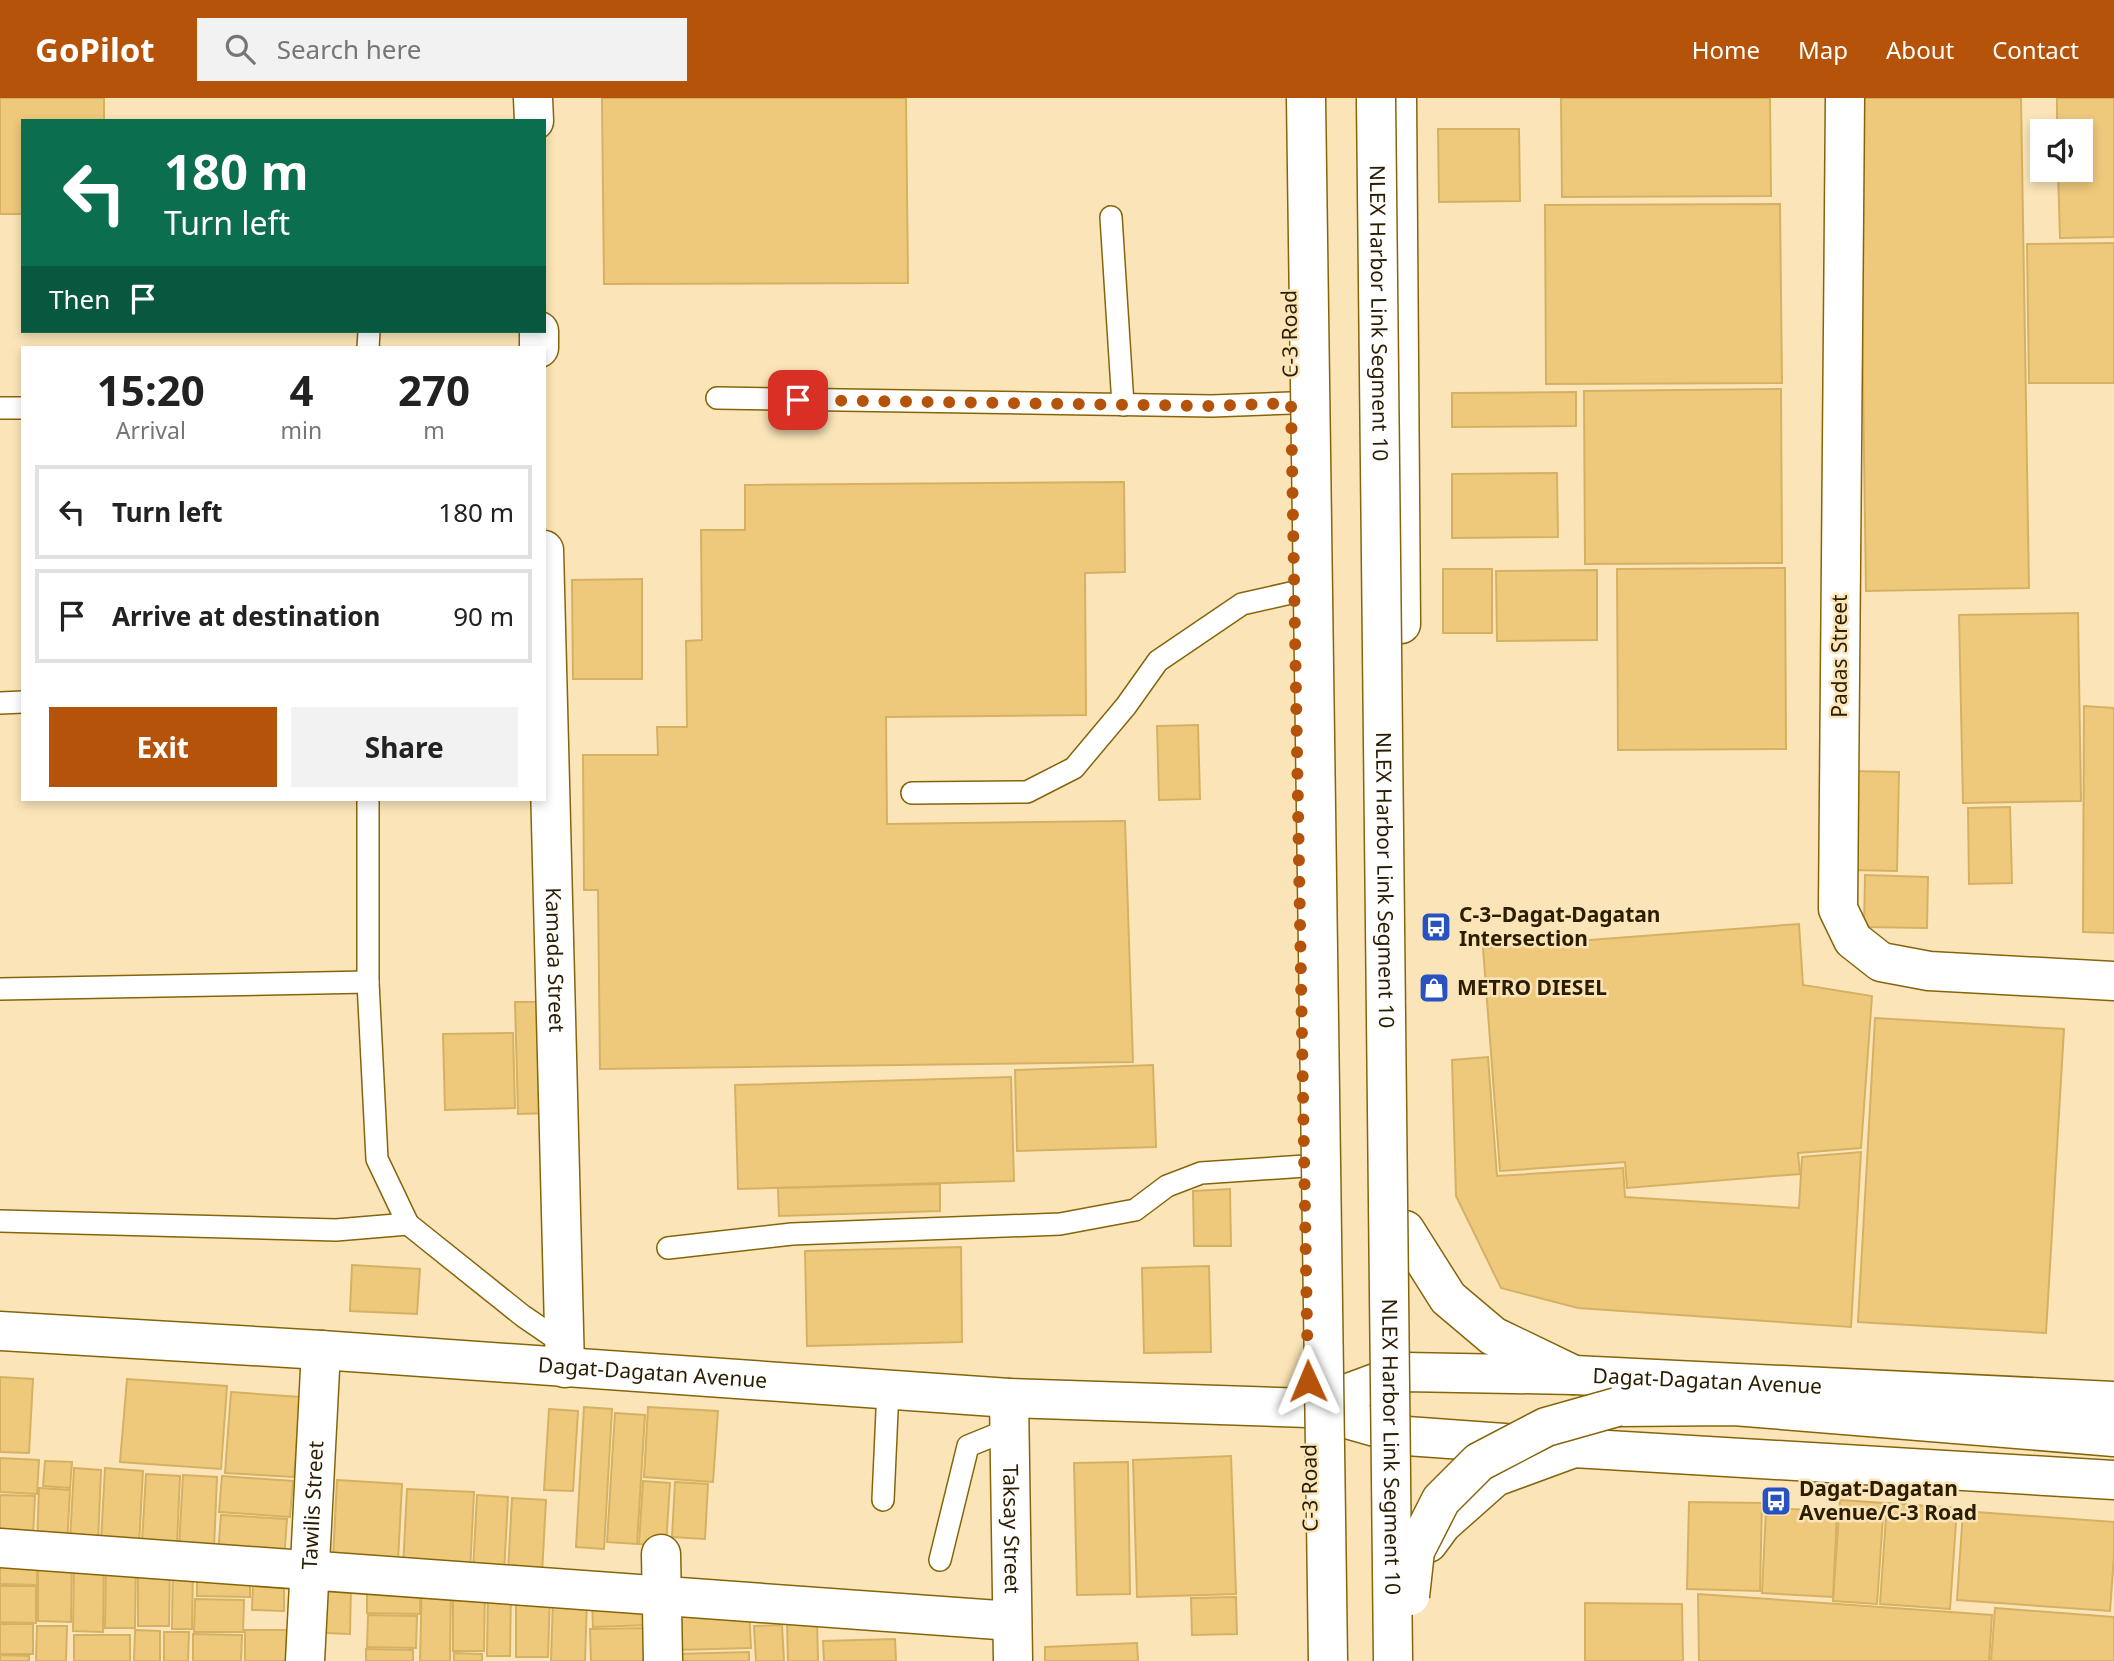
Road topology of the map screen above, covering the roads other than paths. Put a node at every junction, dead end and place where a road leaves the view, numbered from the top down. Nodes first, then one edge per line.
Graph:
1 (533, 98) edge
2 (1287, 98) edge
3 (1306, 98) edge
4 (1376, 98) edge
5 (1397, 98) edge
6 (1845, 98) edge
7 (534, 119) edge
8 (1111, 217) dead end
9 (717, 398) dead end
10 (1291, 403) junction
11 (1123, 405) junction
12 (0, 408) edge
13 (21, 408) edge
14 (1295, 592) junction
15 (546, 627) edge
16 (21, 702) edge
17 (0, 703) edge
18 (912, 793) dead end
19 (368, 801) edge
20 (2114, 981) edge
21 (368, 982) junction
22 (0, 989) edge
23 (1305, 1166) junction
24 (0, 1222) edge
25 (408, 1224) junction
26 (1405, 1230) junction
27 (668, 1248) dead end
28 (0, 1331) edge
29 (321, 1350) junction
30 (565, 1356) junction
31 (1405, 1372) junction
32 (1574, 1375) junction
33 (888, 1390) junction
34 (2114, 1401) edge
35 (1308, 1408) junction
36 (1009, 1414) junction
37 (1407, 1436) junction
38 (2114, 1437) edge
39 (1574, 1448) junction
40 (2114, 1480) edge
41 (883, 1500) dead end
42 (0, 1548) edge
43 (661, 1554) dead end
44 (940, 1560) dead end
45 (309, 1570) junction
46 (1406, 1572) junction
47 (662, 1596) junction
48 (1012, 1621) junction
49 (305, 1661) edge
50 (663, 1661) edge
51 (1013, 1661) edge
52 (1313, 1661) edge
53 (1328, 1661) edge
54 (1393, 1661) edge
55 (1404, 1661) edge

1 - 7 main road
2 - 10 main road, C-3 Road
3 - 53 main road, bridge
4 - 54 main road, NLEX Harbor Link Segment 10, bridge
5 - 26 main road
6 - 20 main road, Padas Street
8 - 11 lane
9 - 11 lane
10 - 11 lane
10 - 14 main road, C-3 Road
12 - 13 lane
14 - 18 lane
14 - 23 main road, C-3 Road
15 - 30 main road, Kamada Street
16 - 17 lane
19 - 21 lane
21 - 22 lane
21 - 25 lane
23 - 27 lane
23 - 35 main road, C-3 Road
24 - 25 lane
25 - 30 lane
26 - 31 main road
26 - 32 main road
28 - 29 main road, Dagat-Dagatan Avenue
29 - 30 main road, Dagat-Dagatan Avenue
29 - 45 main road, Tawilis Street
30 - 33 main road, Dagat-Dagatan Avenue
31 - 32 main road, Dagat-Dagatan Avenue
31 - 35 main road, Dagat-Dagatan Avenue
31 - 37 main road
32 - 34 main road, Dagat-Dagatan Avenue
33 - 36 main road, Dagat-Dagatan Avenue
33 - 41 lane
35 - 36 main road, Dagat-Dagatan Avenue
35 - 37 main road, Dagat-Dagatan Avenue
35 - 52 main road, C-3 Road
36 - 44 lane
36 - 48 main road, Taksay Street
37 - 39 main road, Dagat-Dagatan Avenue
37 - 46 main road
38 - 55 main road, bridge
39 - 40 main road, Dagat-Dagatan Avenue
39 - 46 main road
42 - 45 main road
43 - 47 main road
45 - 47 main road
45 - 49 main road, Tawilis Street
46 - 55 main road
47 - 48 main road
47 - 50 main road
48 - 51 main road, Taksay Street

